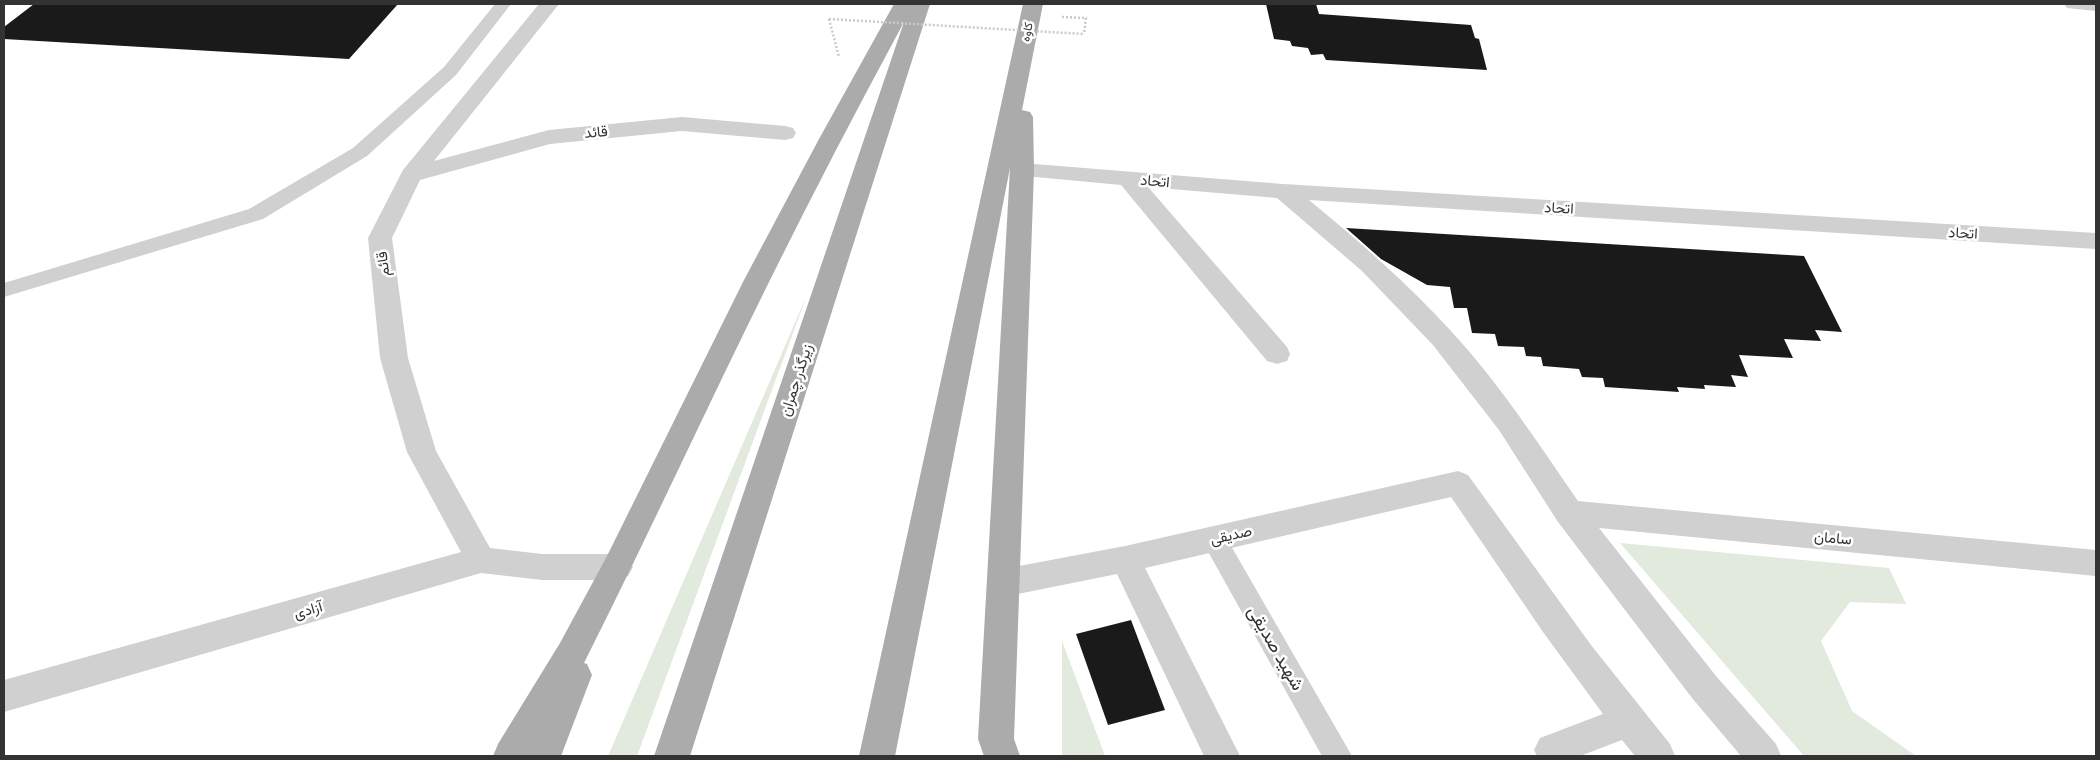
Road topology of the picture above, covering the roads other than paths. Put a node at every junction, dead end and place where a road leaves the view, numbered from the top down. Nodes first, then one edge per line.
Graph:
1 (504, 4) edge
2 (549, 4) edge
3 (904, 4) edge
4 (920, 4) edge
5 (1033, 4) edge
6 (2074, 4) edge
7 (2096, 5) edge
8 (1021, 60) junction
9 (785, 133) dead end
10 (1022, 170) junction
11 (410, 175) junction
12 (1128, 179) junction
13 (1283, 191) junction
14 (2096, 241) edge
15 (4, 290) edge
16 (1277, 354) dead end
17 (1569, 513) junction
18 (1214, 539) junction
19 (1125, 558) junction
20 (481, 560) junction
21 (2096, 563) edge
22 (617, 567) junction
23 (1004, 583) junction
24 (4, 696) edge
25 (1629, 722) junction
26 (1552, 750) dead end
27 (995, 751) edge
28 (511, 756) edge
29 (543, 756) edge
30 (672, 756) edge
31 (876, 756) edge
32 (1222, 756) edge
33 (1338, 756) edge
34 (1657, 756) edge
35 (1763, 756) edge

1 - 15 lane
2 - 11 street, قائم
3 - 22 main road
4 - 30 main road, زیرگذر چمران
5 - 8 main road, کاوه
6 - 7 street
8 - 10 main road
8 - 31 main road
9 - 11 street, قائد
10 - 12 street, اتحاد
10 - 23 main road
11 - 20 street, قائم
12 - 13 street, اتحاد
12 - 16 street
13 - 14 street, اتحاد
13 - 17 street
17 - 21 street, سامان
17 - 35 street
18 - 19 street, صدیقی
18 - 25 street, صدیقی
18 - 33 lane, شهید صدیقی
19 - 23 street, صدیقی
19 - 32 street
20 - 22 street, آزادی
20 - 24 street, آزادی
22 - 28 main road
22 - 29 main road
23 - 27 main road
25 - 26 street
25 - 34 street

